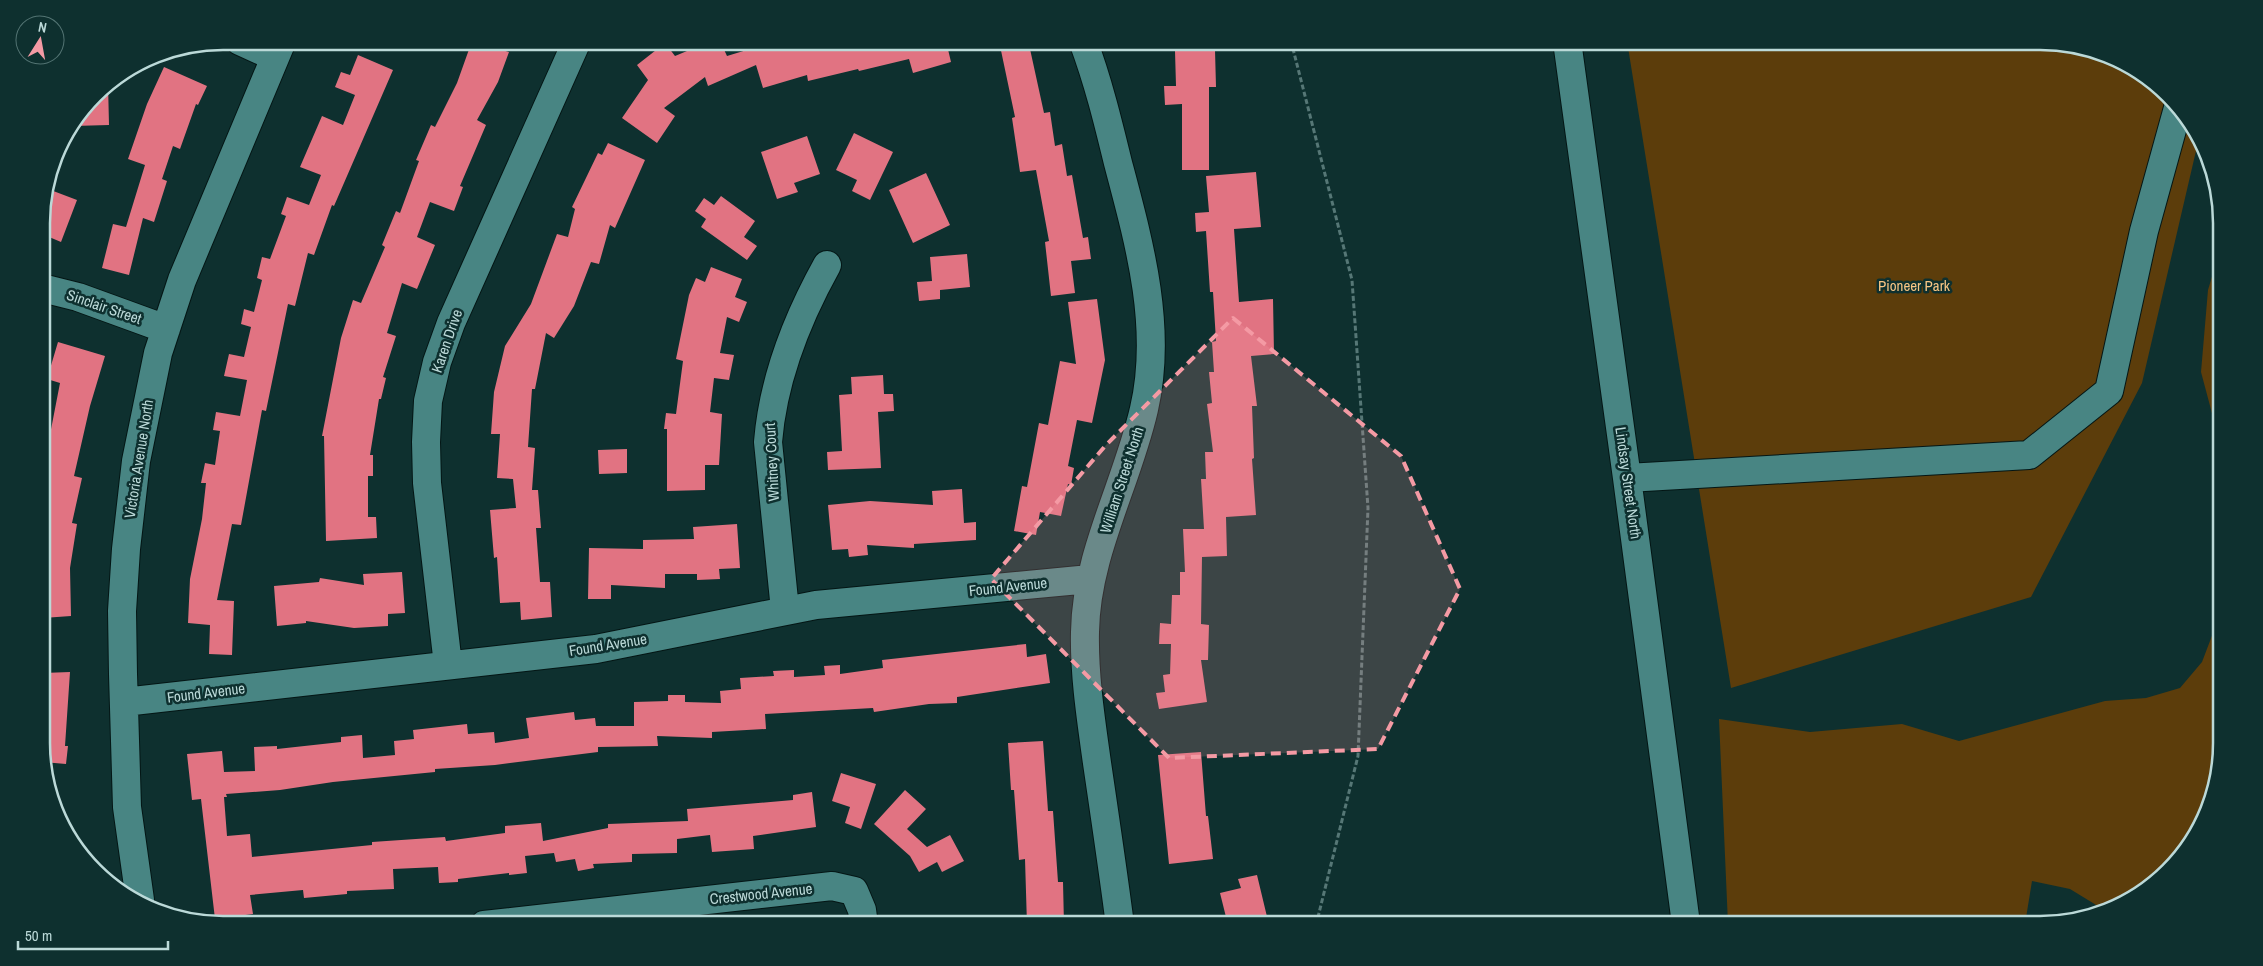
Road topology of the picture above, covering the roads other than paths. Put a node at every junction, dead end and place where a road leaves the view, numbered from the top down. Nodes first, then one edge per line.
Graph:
1 (278, 50) edge
2 (573, 50) edge
3 (1086, 50) edge
4 (1568, 50) edge
5 (2176, 116) edge
6 (827, 265) dead end
7 (50, 290) edge
8 (166, 329) junction
9 (1628, 478) junction
10 (1090, 579) junction
11 (785, 610) junction
12 (448, 665) junction
13 (124, 702) junction
14 (139, 894) edge
15 (564, 916) edge
16 (863, 916) edge
17 (1119, 916) edge
18 (1685, 916) edge

1 - 8 street, Victoria Avenue North
2 - 12 street, Karen Drive
3 - 10 street, William Street North
4 - 9 street, Lindsay Street North
5 - 9 street
6 - 11 street, Whitney Court
7 - 8 street, Sinclair Street
8 - 13 street, Victoria Avenue North
9 - 18 street, Lindsay Street North
10 - 11 street, Found Avenue
10 - 17 street, William Street North
11 - 12 street, Found Avenue
12 - 13 street, Found Avenue
13 - 14 street, Victoria Avenue North
15 - 16 street, Crestwood Avenue

